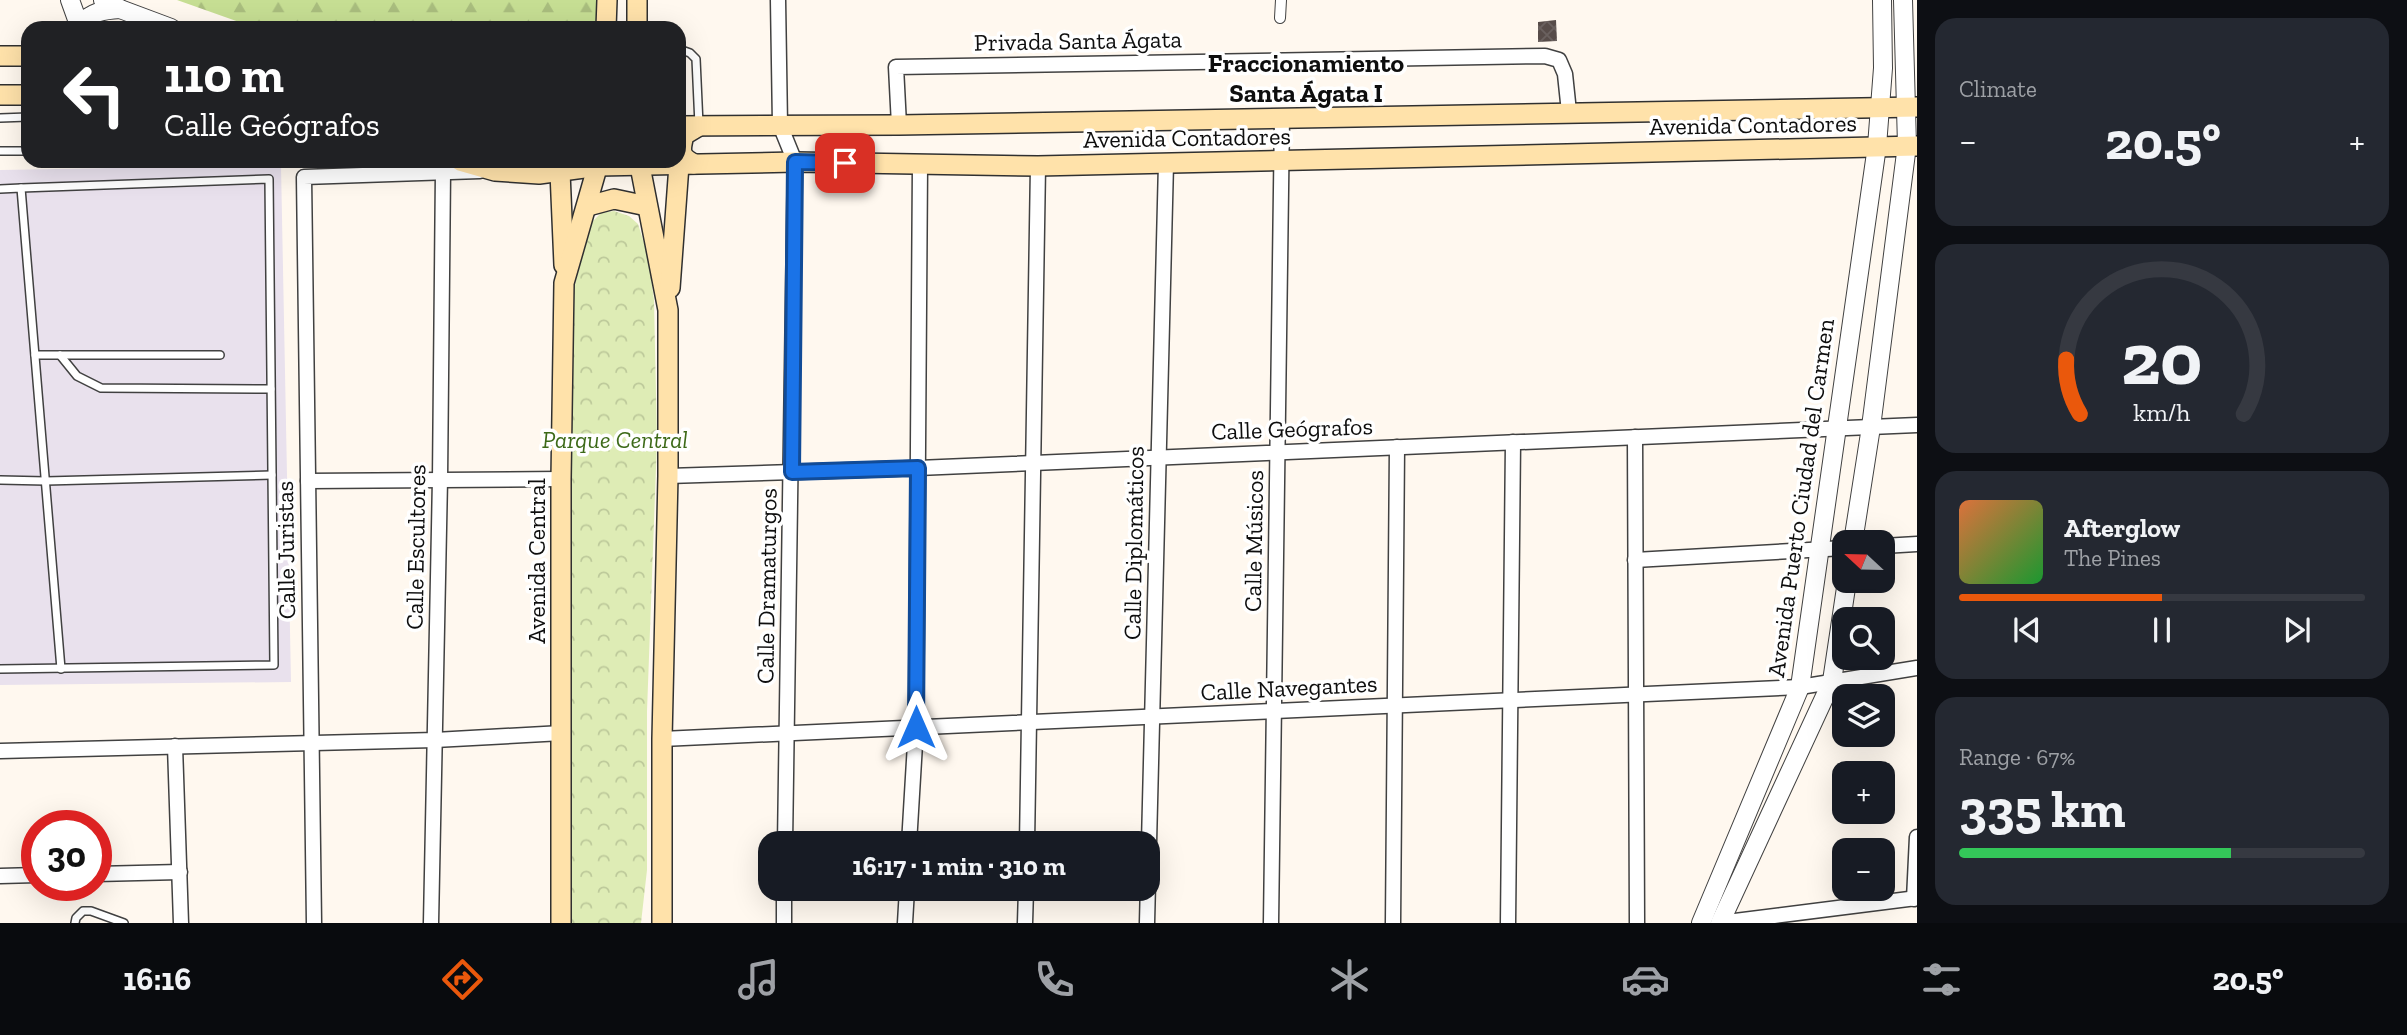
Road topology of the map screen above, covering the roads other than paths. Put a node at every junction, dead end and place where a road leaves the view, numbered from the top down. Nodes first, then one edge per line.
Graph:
1 (69, 0) edge
2 (103, 0) edge
3 (607, 0) edge
4 (637, 0) edge
5 (778, 0) edge
6 (1280, 0) edge
7 (1882, 0) edge
8 (1903, 0) edge
9 (120, 9) junction
10 (1280, 18) dead end
11 (77, 21) edge
12 (84, 21) edge
13 (152, 21) edge
14 (606, 21) edge
15 (637, 21) edge
16 (686, 51) edge
17 (21, 55) edge
18 (0, 56) edge
19 (21, 94) edge
20 (0, 95) edge
21 (1879, 107) junction
22 (1912, 107) edge
23 (1569, 112) junction
24 (21, 117) edge
25 (1282, 117) junction
26 (0, 118) edge
27 (780, 125) junction
28 (899, 125) junction
29 (686, 126) edge
30 (699, 126) junction
31 (686, 134) edge
32 (1912, 145) edge
33 (1877, 146) junction
34 (0, 151) edge
35 (21, 151) edge
36 (1282, 161) junction
37 (795, 162) junction
38 (1166, 163) junction
39 (686, 164) edge
40 (920, 165) junction
41 (1038, 166) junction
42 (424, 168) edge
43 (451, 168) edge
44 (469, 168) edge
45 (598, 168) edge
46 (640, 168) edge
47 (686, 168) edge
48 (551, 169) edge
49 (21, 188) junction
50 (0, 189) edge
51 (588, 206) junction
52 (647, 206) junction
53 (564, 283) junction
54 (668, 310) junction
55 (35, 355) junction
56 (60, 355) junction
57 (220, 355) dead end
58 (271, 389) junction
59 (1917, 425) edge
60 (1871, 427) junction
61 (1836, 428) junction
62 (1635, 437) junction
63 (1513, 442) junction
64 (1397, 447) junction
65 (1278, 452) junction
66 (1159, 457) junction
67 (1033, 463) junction
68 (918, 468) junction
69 (792, 472) junction
70 (272, 475) junction
71 (668, 476) junction
72 (440, 479) junction
73 (561, 479) junction
74 (0, 480) edge
75 (46, 481) junction
76 (308, 481) junction
77 (1855, 530) edge
78 (1917, 544) edge
79 (1895, 545) edge
80 (1832, 549) edge
81 (1819, 550) junction
82 (1635, 560) junction
83 (1845, 593) edge
84 (1917, 668) edge
85 (61, 669) junction
86 (0, 670) edge
87 (1832, 681) junction
88 (1800, 687) junction
89 (1636, 695) junction
90 (1511, 701) junction
91 (1395, 706) junction
92 (1275, 711) junction
93 (1153, 717) junction
94 (1030, 722) junction
95 (916, 727) junction
96 (562, 733) junction
97 (787, 733) junction
98 (662, 739) junction
99 (435, 740) junction
100 (311, 743) junction
101 (175, 746) junction
102 (0, 751) edge
103 (785, 831) edge
104 (910, 831) edge
105 (1027, 831) edge
106 (1917, 838) edge
107 (180, 872) junction
108 (112, 874) edge
109 (21, 875) edge
110 (0, 876) edge
111 (1916, 898) edge
112 (784, 901) edge
113 (906, 901) edge
114 (1026, 901) edge
115 (1821, 917) edge
116 (75, 923) edge
117 (124, 923) edge
118 (181, 923) edge
119 (314, 923) edge
120 (431, 923) edge
121 (561, 923) edge
122 (662, 923) edge
123 (784, 923) edge
124 (905, 923) edge
125 (1026, 923) edge
126 (1147, 923) edge
127 (1271, 923) edge
128 (1393, 923) edge
129 (1508, 923) edge
130 (1637, 923) edge
131 (1701, 923) edge
132 (1720, 923) edge

1 - 11 street
2 - 9 street
3 - 14 main road
4 - 15 main road
5 - 27 street
6 - 10 street
7 - 21 street, Avenida Puerto Ciudad del Carmen
8 - 22 street
9 - 12 street
9 - 13 street
16 - 30 lane
17 - 18 main road
19 - 20 main road
21 - 22 main road, Avenida Contadores
21 - 23 main road, Avenida Contadores
21 - 33 street, Avenida Puerto Ciudad del Carmen
22 - 32 street
23 - 25 main road, Avenida Contadores
23 - 28 street, Privada Santa Ágata
24 - 26 lane
25 - 28 main road, Avenida Contadores
25 - 36 street, Calle Músicos
27 - 28 main road, Avenida Contadores
27 - 30 main road, Avenida Contadores
27 - 37 street
29 - 30 main road, Avenida Contadores
30 - 31 main road
32 - 33 main road, Avenida Contadores
32 - 60 street
33 - 36 main road, Avenida Contadores
33 - 61 street, Avenida Puerto Ciudad del Carmen
34 - 35 lane
36 - 38 main road, Avenida Contadores
36 - 65 street, Calle Músicos
37 - 39 main road, Avenida Contadores
37 - 40 main road, Avenida Contadores
37 - 69 street, Calle Dramaturgos
38 - 41 main road, Avenida Contadores
38 - 66 street, Calle Diplomáticos
40 - 41 main road, Avenida Contadores
40 - 68 street
41 - 67 street
42 - 76 street, Calle Juristas
43 - 72 street, Calle Escultores
44 - 48 main road, Avenida Contadores
45 - 51 main road, Avenida Central
46 - 52 main road
47 - 54 main road
48 - 53 main road
49 - 50 lane
49 - 55 lane
49 - 58 lane
51 - 52 main road
51 - 53 main road, Avenida Central
52 - 54 main road
53 - 73 main road, Avenida Central
54 - 71 main road
55 - 56 lane
55 - 75 lane
56 - 57 lane
56 - 58 lane
58 - 70 lane
59 - 60 street, Calle Geógrafos
60 - 61 street, Calle Geógrafos
60 - 77 street
61 - 62 street, Calle Geógrafos
61 - 81 street, Avenida Puerto Ciudad del Carmen
62 - 63 street, Calle Geógrafos
62 - 82 street
63 - 64 street, Calle Geógrafos
63 - 90 street
64 - 65 street, Calle Geógrafos
64 - 91 street
65 - 66 street, Calle Geógrafos
65 - 92 street, Calle Músicos
66 - 67 street, Calle Geógrafos
66 - 93 street, Calle Diplomáticos
67 - 68 street, Calle Geógrafos
67 - 94 street
68 - 69 street, Calle Geógrafos
68 - 95 street
69 - 71 street, Calle Geógrafos
69 - 97 street, Calle Dramaturgos
70 - 75 lane
70 - 85 lane
71 - 98 main road
72 - 73 street
72 - 76 street
72 - 99 street, Calle Escultores
73 - 96 main road, Avenida Central
74 - 75 lane
75 - 85 lane
76 - 100 street, Calle Juristas
78 - 79 street
80 - 81 street
81 - 82 street
81 - 88 street, Avenida Puerto Ciudad del Carmen
82 - 89 street
83 - 87 street
84 - 87 street, Calle Navegantes
85 - 86 lane
87 - 88 street, Calle Navegantes
87 - 132 street
88 - 89 street, Calle Navegantes
88 - 131 street, Avenida Puerto Ciudad del Carmen
89 - 90 street, Calle Navegantes
89 - 130 street
90 - 91 street, Calle Navegantes
90 - 129 street
91 - 92 street, Calle Navegantes
91 - 128 street
92 - 93 street, Calle Navegantes
92 - 127 street, Calle Músicos
93 - 94 street, Calle Navegantes
93 - 126 street, Calle Diplomáticos
94 - 95 street, Calle Navegantes
94 - 105 street
95 - 97 street, Calle Navegantes
95 - 104 street
96 - 99 street
96 - 121 main road, Avenida Central
97 - 98 street, Calle Navegantes
97 - 103 street, Calle Dramaturgos
98 - 122 main road
99 - 100 street
99 - 120 street, Calle Escultores
100 - 101 street
100 - 119 street, Calle Juristas
101 - 102 street
101 - 107 street
106 - 111 street
107 - 108 street
107 - 118 street
109 - 110 street
111 - 115 street
112 - 123 street
113 - 124 street
114 - 125 street
115 - 132 street
116 - 117 lane

